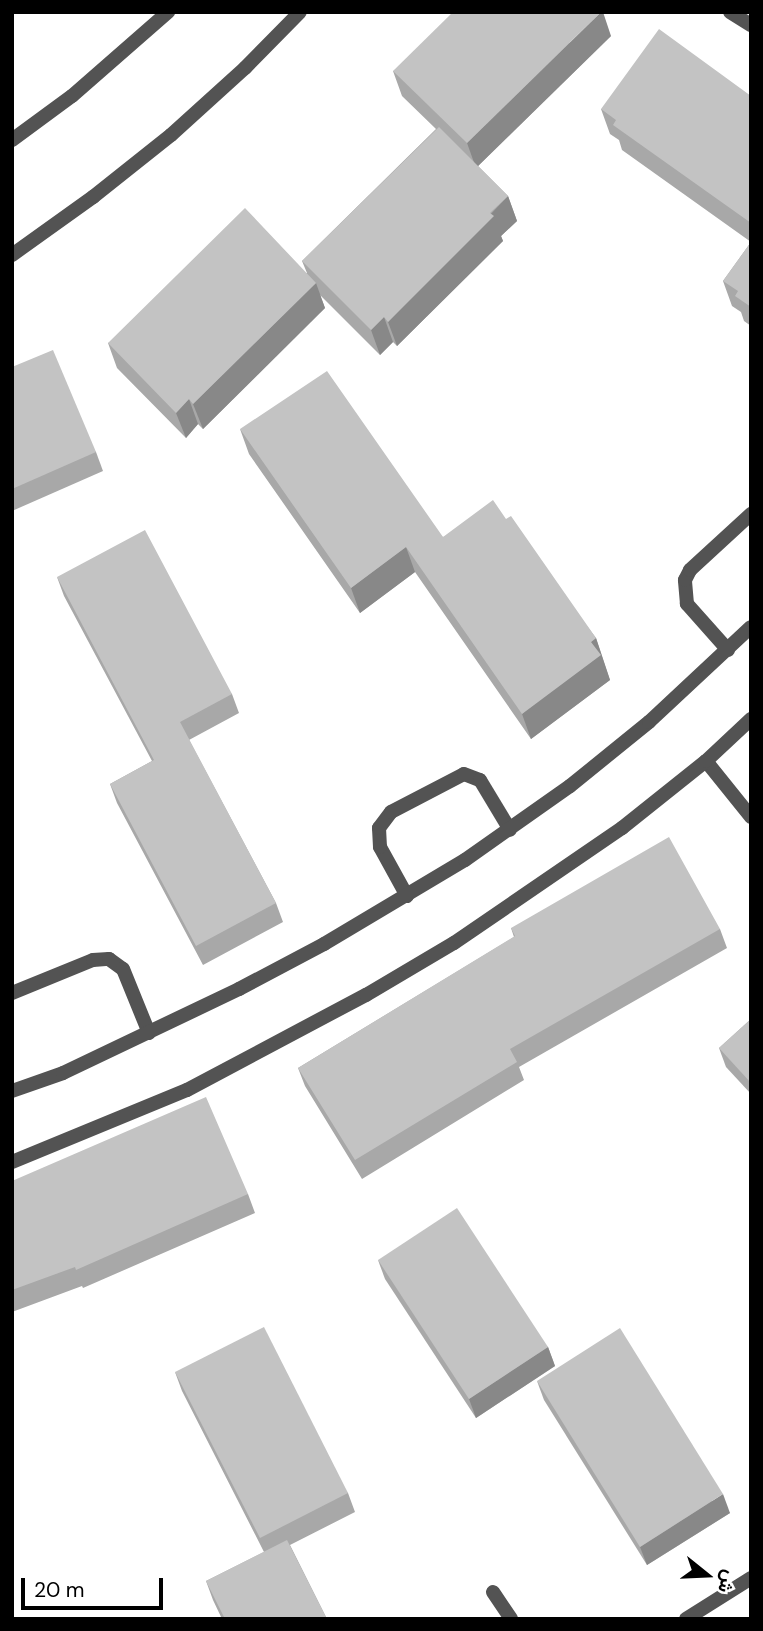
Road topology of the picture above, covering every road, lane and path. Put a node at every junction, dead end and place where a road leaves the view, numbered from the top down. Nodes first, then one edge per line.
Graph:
1 (168, 12) edge
2 (300, 12) edge
3 (730, 12) edge
4 (751, 25) edge
5 (12, 141) edge
6 (12, 255) edge
7 (751, 514) edge
8 (751, 627) edge
9 (729, 650) junction
10 (751, 719) edge
11 (706, 761) junction
12 (751, 817) edge
13 (510, 830) junction
14 (407, 896) junction
15 (12, 993) edge
16 (149, 1033) junction
17 (12, 1091) edge
18 (12, 1162) edge
19 (751, 1578) edge
20 (493, 1592) dead end
21 (510, 1619) edge
22 (686, 1619) edge

1 - 5 street
2 - 6 street
3 - 4 street
7 - 9 street
8 - 9 street
9 - 13 street
10 - 11 street
11 - 12 street
11 - 18 street
13 - 14 street
13 - 14 street
14 - 16 street
15 - 16 street
16 - 17 street
19 - 22 street
20 - 21 street

